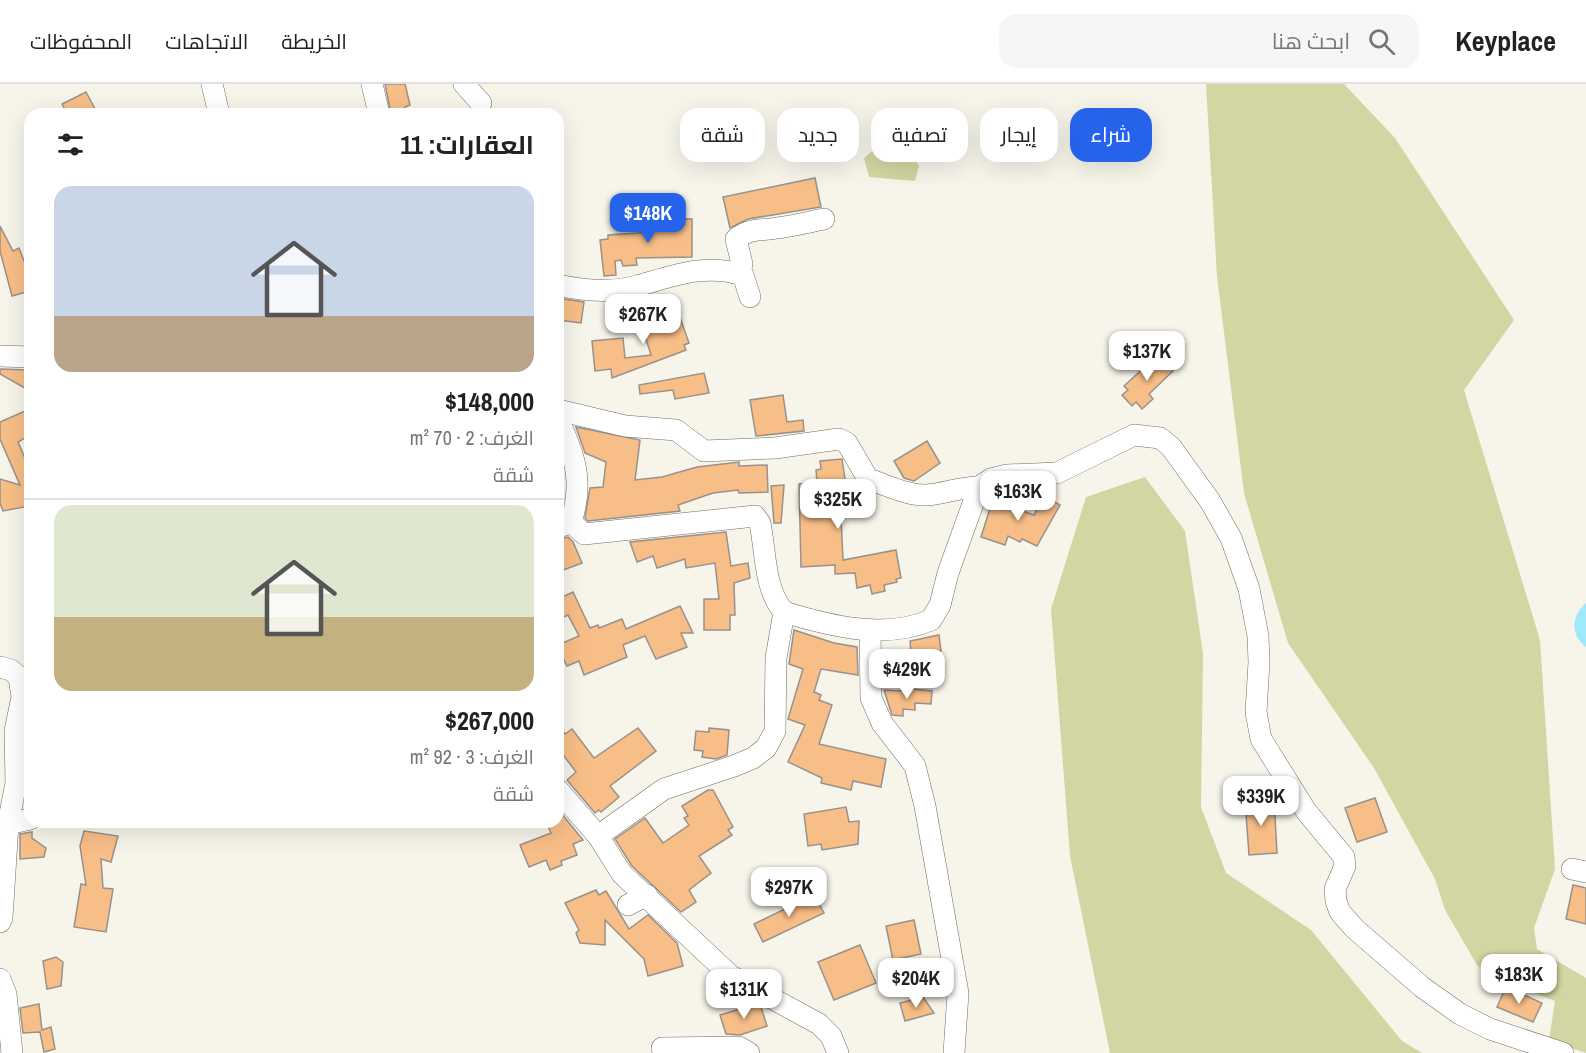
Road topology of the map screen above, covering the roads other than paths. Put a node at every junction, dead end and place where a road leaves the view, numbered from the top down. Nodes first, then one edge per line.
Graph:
1 (212, 84) edge
2 (372, 84) edge
3 (464, 84) edge
4 (481, 103) dead end
5 (218, 108) edge
6 (378, 108) edge
7 (825, 219) dead end
8 (735, 273) junction
9 (564, 287) edge
10 (750, 297) dead end
11 (0, 356) edge
12 (24, 357) edge
13 (564, 411) edge
14 (564, 437) edge
15 (979, 487) junction
16 (565, 525) edge
17 (784, 612) junction
18 (870, 630) junction
19 (0, 667) edge
20 (564, 797) edge
21 (24, 821) edge
22 (8, 825) junction
23 (598, 836) junction
24 (647, 895) junction
25 (628, 905) dead end
26 (0, 922) edge
27 (0, 979) edge
28 (663, 1048) dead end
29 (12, 1053) edge
30 (749, 1053) edge
31 (838, 1053) edge
32 (954, 1053) edge
33 (1563, 1053) edge

1 - 5 street
2 - 6 street
3 - 4 street
7 - 8 street
8 - 9 street
8 - 10 street
11 - 12 street
13 - 15 street
14 - 16 street
15 - 18 street
15 - 33 street
16 - 17 street
17 - 18 street
17 - 23 street
18 - 32 street
19 - 22 street
20 - 23 street
21 - 22 street
22 - 26 street
23 - 24 street
24 - 25 street
24 - 31 street
27 - 29 street
28 - 30 street

